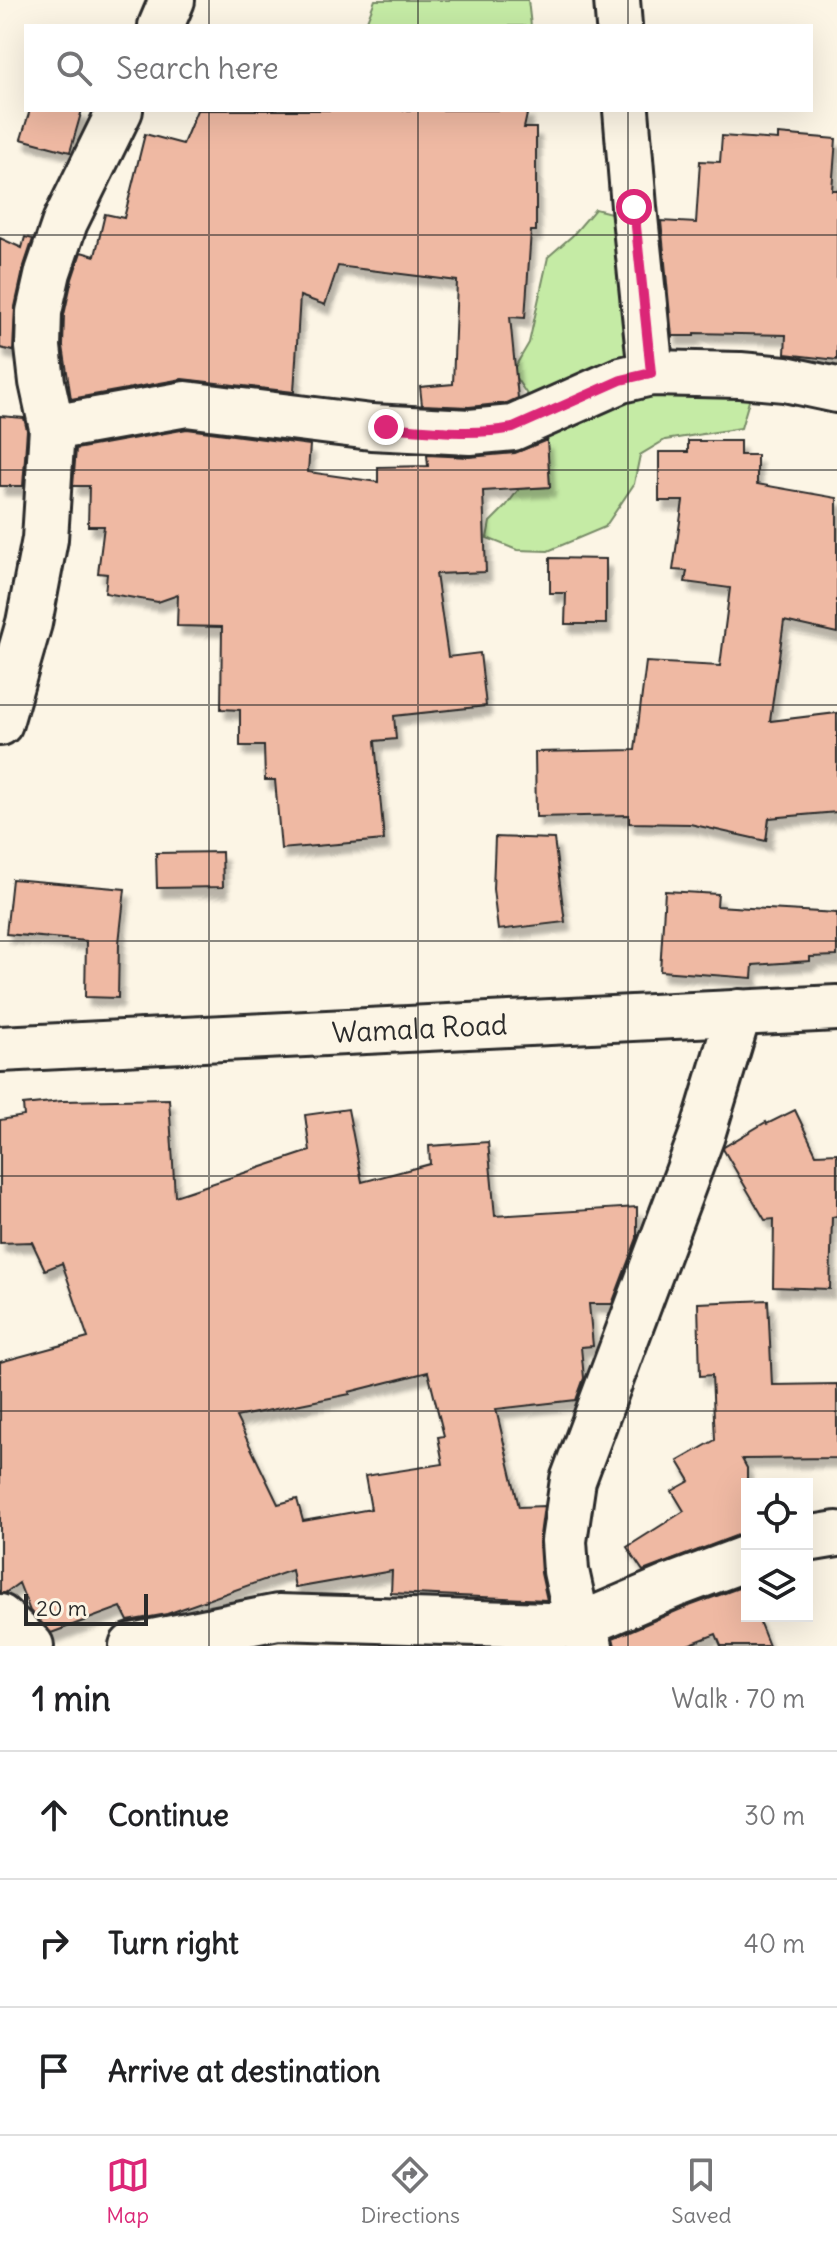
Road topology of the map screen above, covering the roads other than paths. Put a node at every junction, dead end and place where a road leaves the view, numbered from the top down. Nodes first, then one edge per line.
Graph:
1 (172, 0) edge
2 (617, 0) edge
3 (162, 24) edge
4 (619, 24) edge
5 (119, 112) edge
6 (626, 112) edge
7 (651, 373) junction
8 (837, 390) edge
9 (52, 428) junction
10 (0, 723) edge
11 (837, 1008) edge
12 (739, 1012) junction
13 (0, 1049) edge
14 (837, 1534) edge
15 (813, 1538) edge
16 (741, 1561) edge
17 (0, 1617) edge
18 (584, 1636) edge
19 (31, 1646) edge
20 (132, 1646) edge

1 - 3 street
2 - 4 street
5 - 9 street
6 - 7 street
7 - 8 street
7 - 9 street
9 - 10 street
11 - 12 street, Wamala Road
12 - 13 street, Wamala Road
12 - 18 street
14 - 15 street
16 - 18 street
17 - 19 street
18 - 20 street

